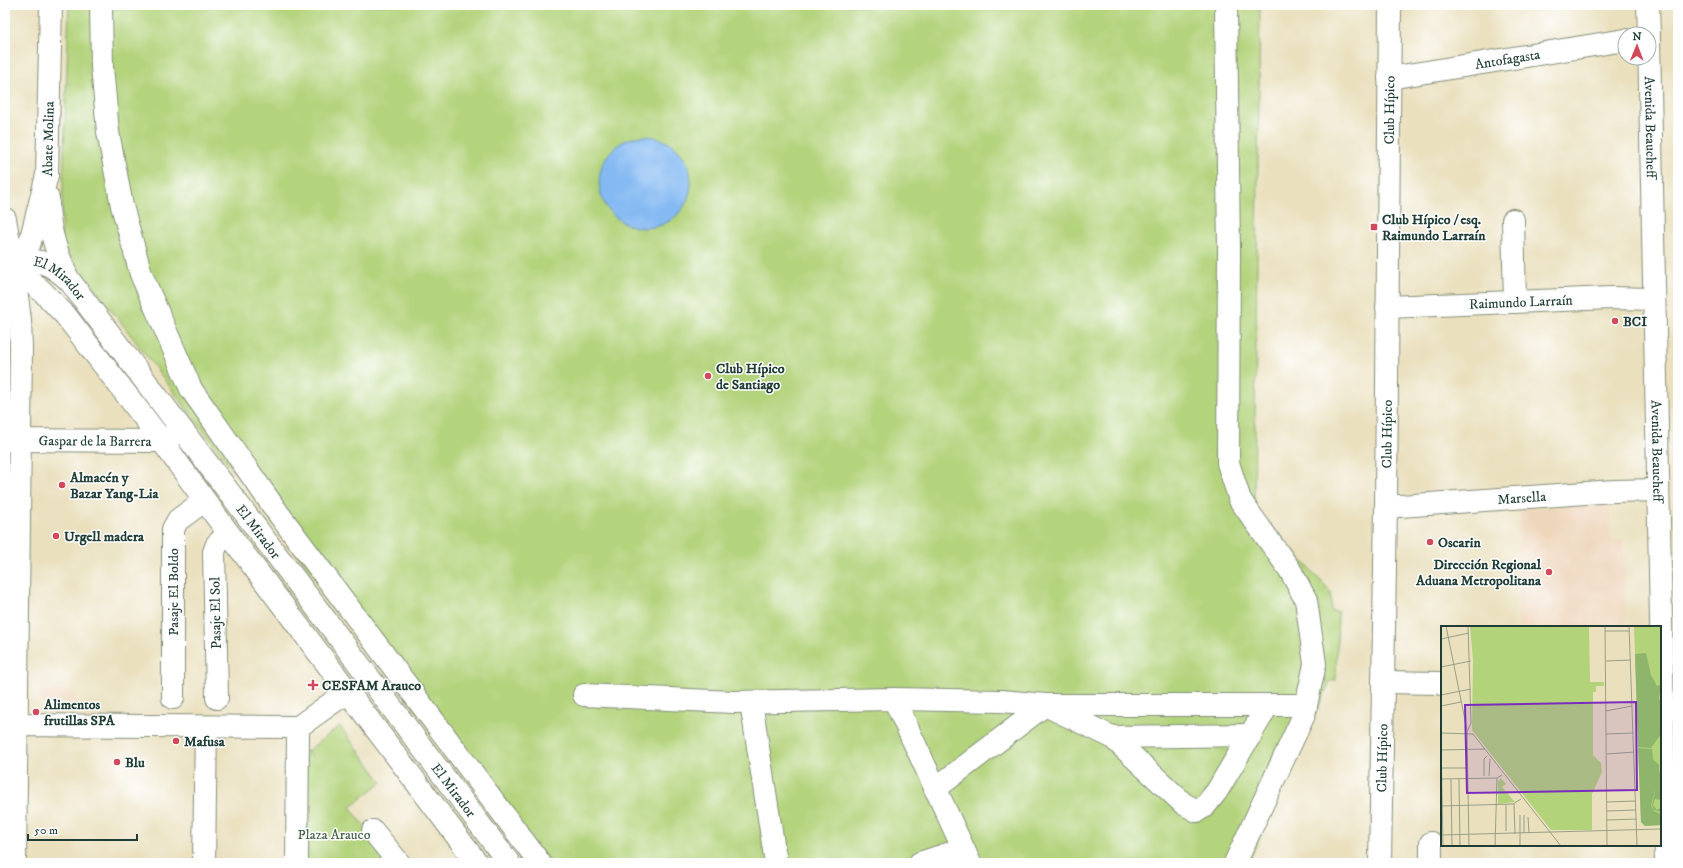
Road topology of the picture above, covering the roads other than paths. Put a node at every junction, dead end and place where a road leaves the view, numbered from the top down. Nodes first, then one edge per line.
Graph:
1 (51, 5) edge
2 (101, 5) edge
3 (1226, 5) edge
4 (1390, 5) edge
5 (1648, 5) edge
6 (1649, 26) edge
7 (1617, 41) edge
8 (1650, 66) edge
9 (1389, 78) junction
10 (47, 175) junction
11 (5, 219) edge
12 (1512, 220) dead end
13 (9, 265) edge
14 (69, 280) junction
15 (1654, 299) junction
16 (1514, 302) junction
17 (1387, 307) junction
18 (182, 430) junction
19 (12, 440) edge
20 (162, 441) junction
21 (1658, 490) junction
22 (204, 501) junction
23 (1386, 507) junction
24 (229, 534) junction
25 (11, 622) edge
26 (1661, 626) edge
27 (1661, 648) edge
28 (1383, 682) junction
29 (1441, 684) edge
30 (349, 693) junction
31 (584, 695) dead end
32 (173, 698) dead end
33 (217, 698) dead end
34 (894, 699) junction
35 (1662, 700) edge
36 (751, 702) junction
37 (1045, 705) junction
38 (1268, 705) junction
39 (1306, 705) junction
40 (401, 721) junction
41 (11, 725) edge
42 (206, 727) junction
43 (298, 727) junction
44 (380, 735) junction
45 (1251, 735) junction
46 (1112, 737) junction
47 (935, 789) junction
48 (373, 831) dead end
49 (966, 856) edge
50 (15, 863) edge
51 (204, 863) edge
52 (297, 863) edge
53 (399, 863) edge
54 (477, 863) edge
55 (509, 863) edge
56 (540, 863) edge
57 (776, 863) edge
58 (920, 863) edge
59 (1235, 863) edge
60 (1380, 863) edge
61 (1666, 863) edge

1 - 10 main road, Abate Molina
2 - 56 main road
3 - 39 main road
4 - 9 main road, Club Hípico
5 - 6 main road
7 - 9 main road, Antofagasta
8 - 15 main road, Avenida Beaucheff
9 - 17 main road, Club Hípico
10 - 13 main road, Abate Molina
10 - 14 main road
11 - 13 main road
12 - 16 main road
13 - 14 main road, El Mirador
13 - 19 main road
13 - 20 main road, El Mirador
14 - 18 main road, El Mirador
15 - 16 main road, Raimundo Larraín
15 - 21 main road, Avenida Beaucheff
16 - 17 main road, Raimundo Larraín
17 - 23 main road, Club Hípico
18 - 20 main road, Gaspar de la Barrera
18 - 40 main road, El Mirador
19 - 20 main road, Gaspar de la Barrera
19 - 25 main road
20 - 22 main road, El Mirador
21 - 23 main road, Marsella
21 - 26 main road, Avenida Beaucheff
22 - 24 main road, El Mirador
22 - 32 main road, Pasaje El Boldo
23 - 28 main road, Club Hípico
24 - 30 main road, El Mirador
24 - 33 main road, Pasaje El Sol
25 - 41 main road
27 - 35 main road, Avenida Beaucheff
28 - 29 main road
28 - 60 main road, Club Hípico
30 - 43 main road
30 - 44 main road, El Mirador
31 - 36 main road
34 - 36 main road
34 - 37 main road
34 - 47 main road
35 - 61 main road, Avenida Beaucheff
36 - 57 main road
37 - 38 main road
37 - 46 main road
37 - 47 main road
38 - 39 main road
38 - 45 main road
39 - 59 main road
40 - 44 main road
40 - 55 main road, El Mirador
41 - 42 main road
41 - 50 main road
42 - 43 main road
42 - 51 main road
43 - 52 main road
44 - 54 main road, El Mirador
45 - 46 main road
45 - 46 main road
47 - 49 main road
48 - 53 main road
49 - 58 main road

